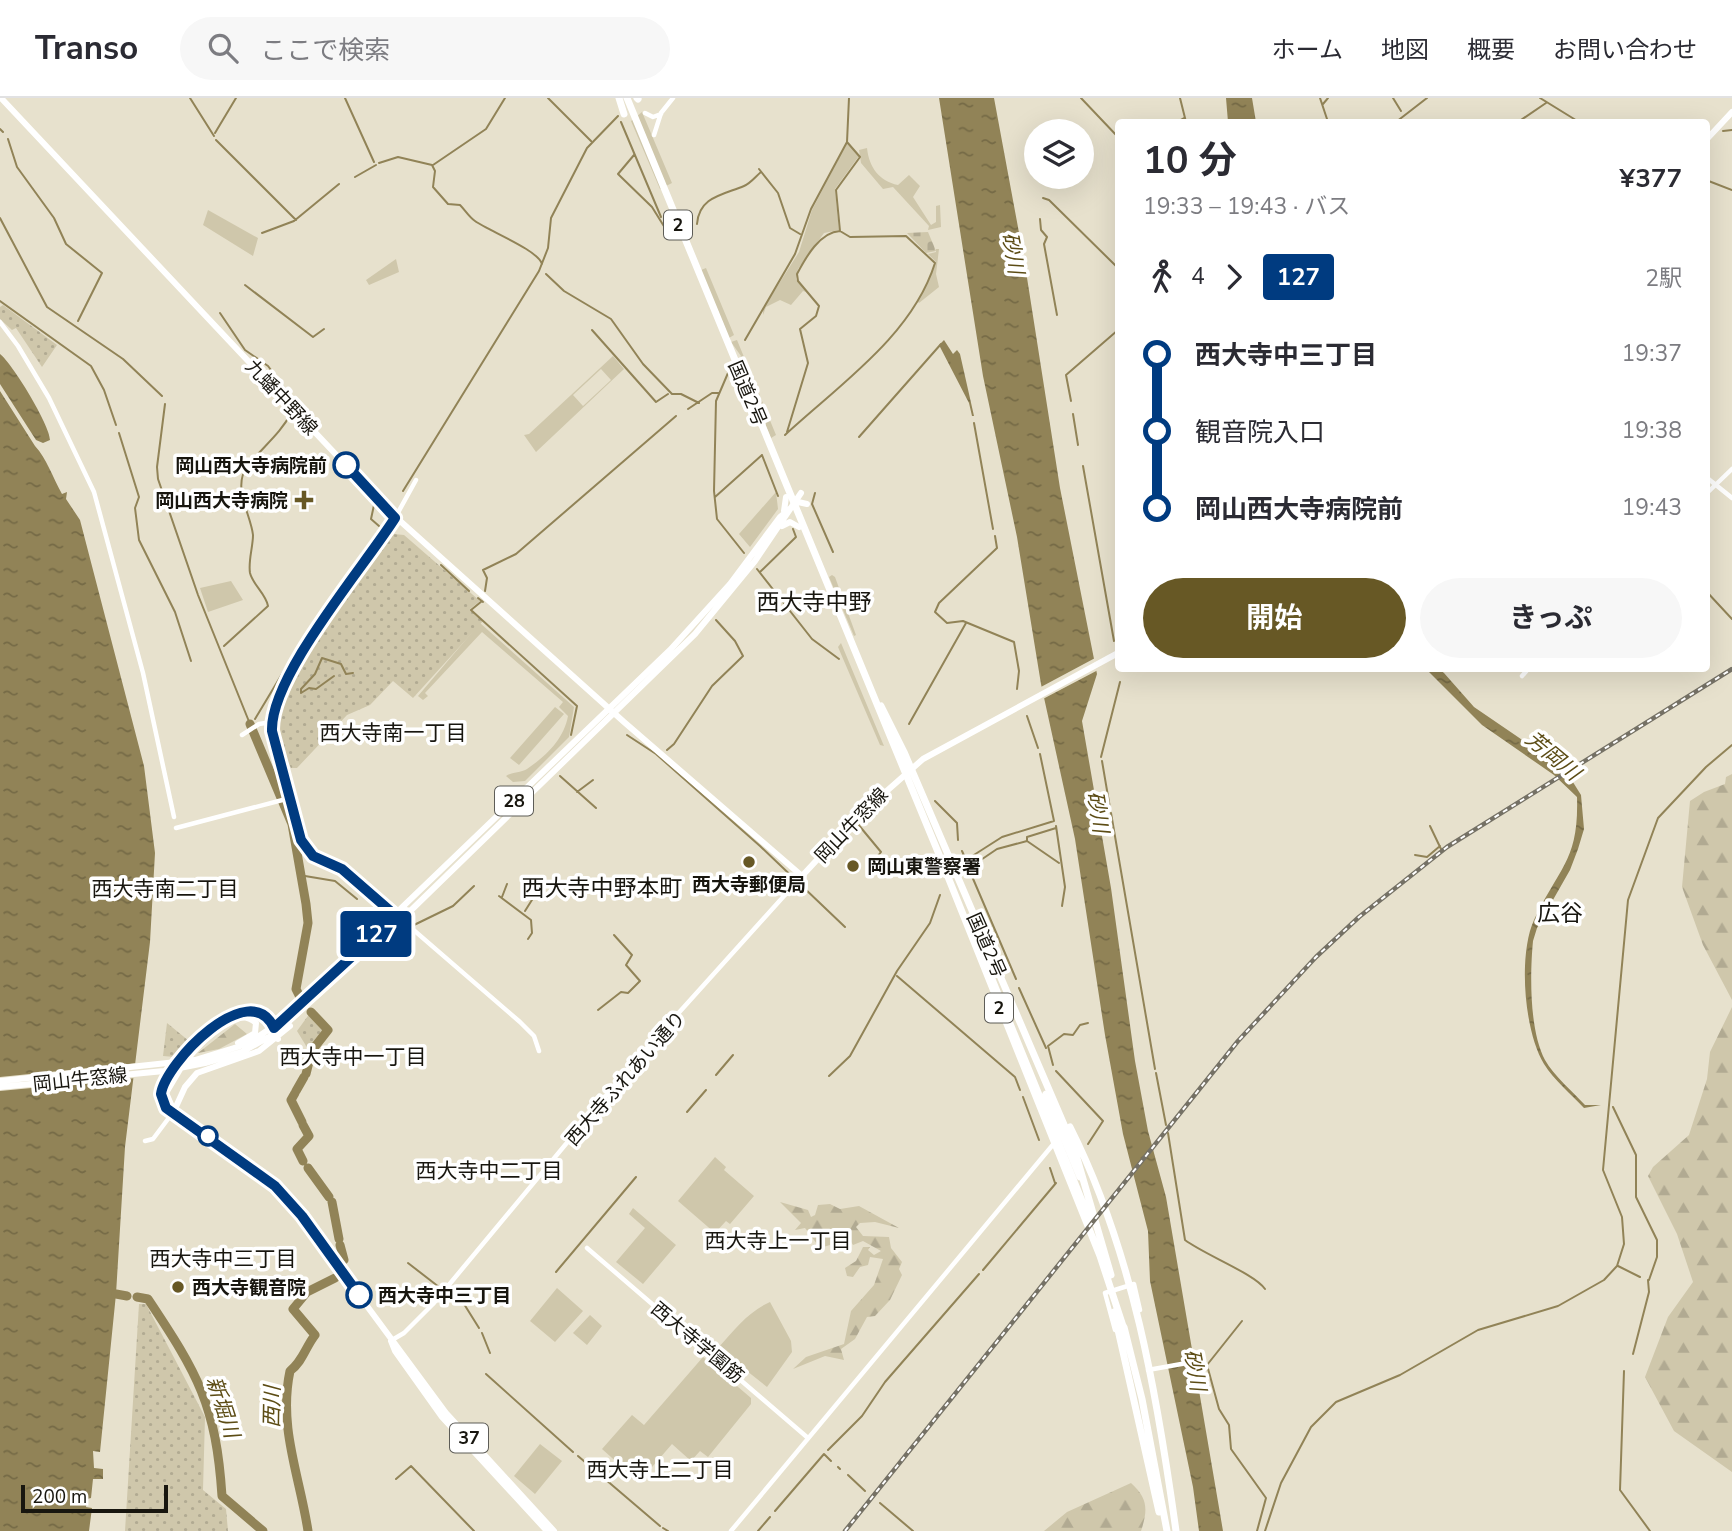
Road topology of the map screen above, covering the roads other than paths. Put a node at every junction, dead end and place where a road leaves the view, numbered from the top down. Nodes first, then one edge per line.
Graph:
1 (1, 98) edge
2 (619, 98) edge
3 (627, 98) edge
4 (673, 98) edge
5 (1732, 112) edge
6 (645, 113) dead end
7 (661, 113) junction
8 (624, 114) dead end
9 (654, 135) dead end
10 (1710, 136) edge
11 (0, 322) edge
12 (1732, 469) edge
13 (416, 480) dead end
14 (1710, 481) edge
15 (1715, 485) junction
16 (1710, 490) edge
17 (801, 493) dead end
18 (786, 497) dead end
19 (1732, 498) edge
20 (798, 502) junction
21 (807, 504) dead end
22 (783, 513) junction
23 (395, 518) junction
24 (799, 527) dead end
25 (779, 528) junction
26 (1115, 654) edge
27 (1525, 672) edge
28 (1522, 676) dead end
29 (871, 687) junction
30 (611, 711) junction
31 (272, 722) junction
32 (242, 735) dead end
33 (289, 799) junction
34 (174, 817) dead end
35 (176, 828) dead end
36 (799, 880) junction
37 (398, 918) junction
38 (984, 924) dead end
39 (962, 926) dead end
40 (276, 1033) junction
41 (1022, 1042) junction
42 (540, 1051) dead end
43 (225, 1053) junction
44 (216, 1058) junction
45 (1044, 1077) junction
46 (0, 1081) edge
47 (0, 1087) edge
48 (174, 1111) junction
49 (1046, 1124) junction
50 (1071, 1125) dead end
51 (145, 1141) dead end
52 (1097, 1224) junction
53 (587, 1248) dead end
54 (1100, 1256) junction
55 (1140, 1310) dead end
56 (1121, 1327) junction
57 (391, 1340) junction
58 (1196, 1361) dead end
59 (1147, 1370) junction
60 (1127, 1375) dead end
61 (808, 1438) junction
62 (1153, 1474) junction
63 (547, 1531) edge
64 (554, 1531) edge
65 (731, 1531) edge
66 (1165, 1531) edge
67 (1176, 1531) edge

1 - 23 main road, 九蟠中野線
2 - 8 highway
3 - 29 highway, 国道2号 / 2
4 - 7 street
5 - 10 main road
6 - 7 street
7 - 9 street
11 - 34 street
12 - 15 street
13 - 23 street
14 - 15 street
15 - 16 street
15 - 19 street
17 - 20 main road, 岡山牛窓線 / 28
18 - 22 main road
20 - 21 main road
20 - 22 main road, 岡山牛窓線 / 28
20 - 25 main road, 岡山牛窓線 / 28
22 - 30 main road, 岡山牛窓線 / 28
23 - 30 main road, 九蟠中野線
23 - 31 street
24 - 25 main road
25 - 30 main road, 岡山牛窓線 / 28
26 - 36 main road, 岡山牛窓線
27 - 28 street
29 - 45 highway, 国道2号 / 2
29 - 49 highway, 国道2号 / 2
30 - 36 main road, 岡山牛窓線
30 - 37 main road, 岡山牛窓線 / 28
31 - 32 street
31 - 33 street
33 - 35 street
33 - 37 street
36 - 57 street, 西大寺ふれあい通り
37 - 40 main road, 岡山牛窓線 / 28
37 - 40 main road, 岡山牛窓線 / 28
37 - 42 street
38 - 41 highway
39 - 41 highway
40 - 43 main road, 岡山牛窓線 / 28
40 - 44 main road, 岡山牛窓線 / 28
40 - 48 main road
40 - 48 main road
41 - 52 highway
41 - 54 highway
43 - 44 main road, 岡山牛窓線 / 28
43 - 48 main road
44 - 46 main road, 岡山牛窓線 / 28
44 - 47 main road, 岡山牛窓線 / 28
45 - 52 highway, 国道2号 / 2
45 - 59 highway
48 - 51 street
48 - 57 main road, 37
49 - 54 highway, 国道2号 / 2
49 - 56 highway
50 - 61 street
52 - 56 highway, 国道2号 / 2
53 - 61 street, 西大寺学園筋
54 - 56 highway, 国道2号 / 2
55 - 60 street
56 - 62 highway, 国道2号 / 2
56 - 62 highway
57 - 63 main road, 37
57 - 64 main road, 37
58 - 59 street
59 - 67 highway
61 - 65 street
62 - 66 highway

